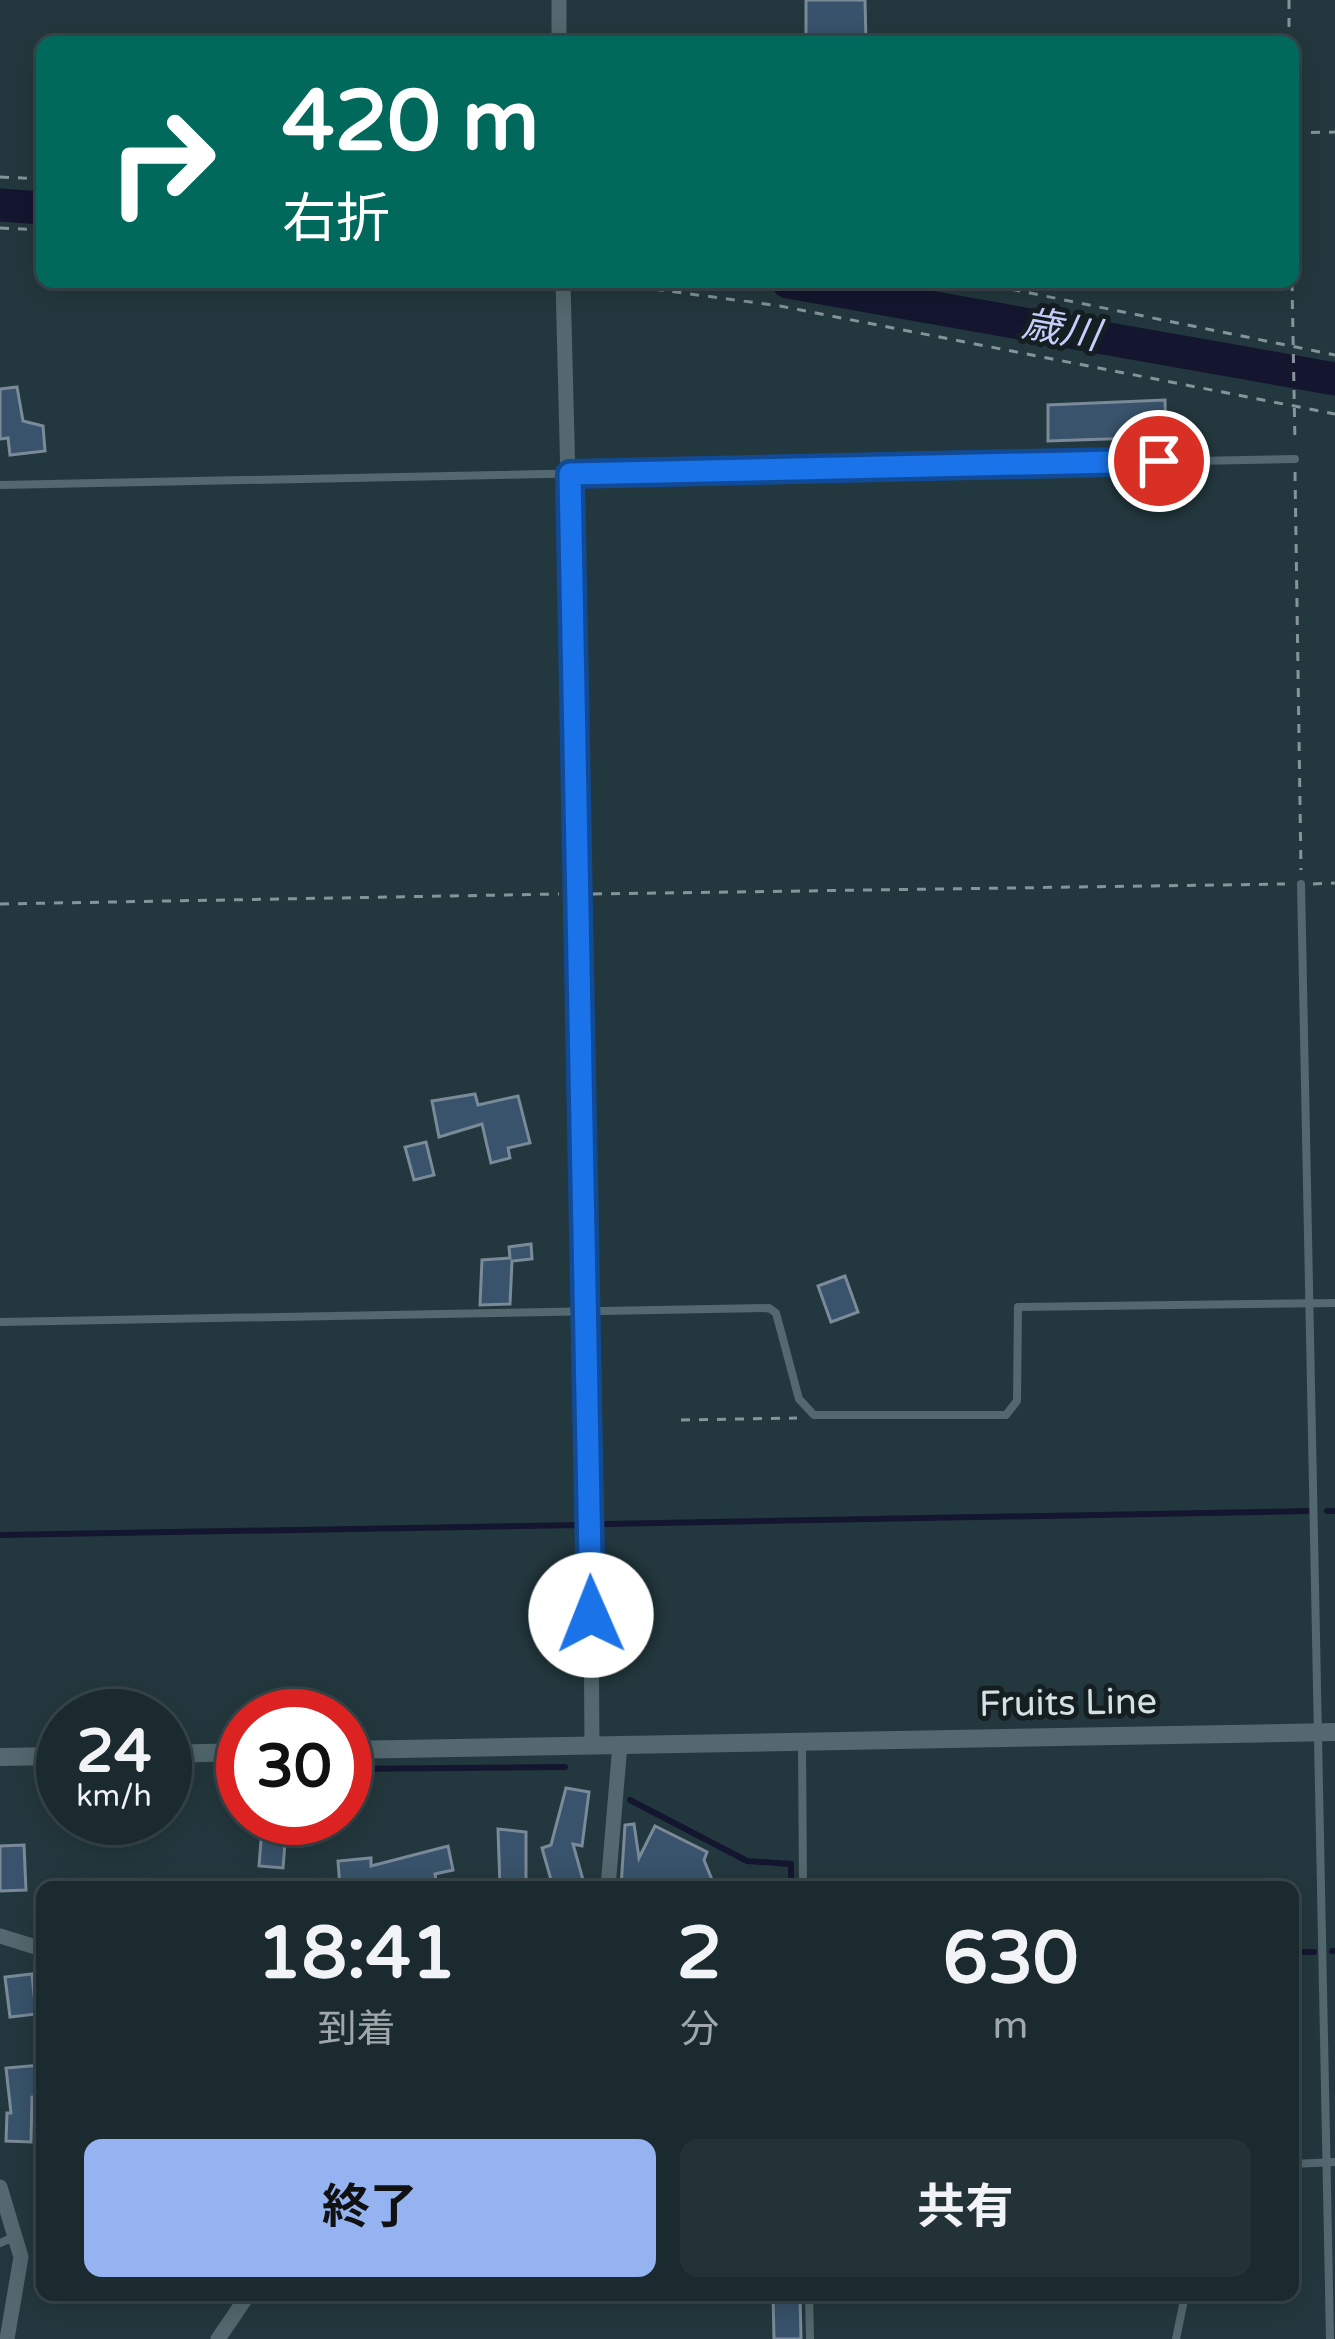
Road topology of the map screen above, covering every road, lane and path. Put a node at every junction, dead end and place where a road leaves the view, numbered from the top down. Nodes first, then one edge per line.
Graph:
1 (559, 0) edge
2 (1289, 0) edge
3 (560, 36) edge
4 (1289, 36) edge
5 (1335, 132) edge
6 (1299, 133) edge
7 (0, 177) edge
8 (36, 179) edge
9 (0, 228) edge
10 (36, 230) edge
11 (563, 288) edge
12 (646, 288) edge
13 (1005, 288) edge
14 (1292, 288) edge
15 (1293, 347) junction
16 (1335, 356) edge
17 (1294, 405) junction
18 (1335, 414) edge
19 (1295, 459) junction
20 (570, 474) junction
21 (0, 484) edge
22 (1335, 883) edge
23 (1301, 884) junction
24 (578, 894) junction
25 (0, 904) edge
26 (1309, 1303) junction
27 (1335, 1303) edge
28 (589, 1310) junction
29 (0, 1322) edge
30 (808, 1410) junction
31 (681, 1420) dead end
32 (1326, 1732) edge
33 (802, 1740) junction
34 (620, 1744) junction
35 (592, 1746) junction
36 (372, 1750) edge
37 (36, 1756) edge
38 (0, 1757) edge
39 (609, 1881) edge
40 (803, 1881) edge
41 (0, 1936) edge
42 (36, 1946) edge
43 (1330, 2163) edge
44 (1299, 2164) edge
45 (0, 2187) edge
46 (17, 2236) junction
47 (0, 2243) edge
48 (245, 2301) edge
49 (809, 2301) edge
50 (1184, 2301) edge
51 (223, 2338) edge
52 (7, 2339) edge
53 (810, 2339) edge
54 (1176, 2339) edge
55 (1330, 2339) edge

1 - 3 street
2 - 4 path
5 - 6 path
7 - 8 path
9 - 10 path
11 - 20 street
12 - 17 path
13 - 15 path
14 - 15 path
15 - 16 path
15 - 17 path
17 - 18 path
17 - 19 path
19 - 20 lane
19 - 23 path
20 - 21 lane
20 - 24 street
22 - 23 path
23 - 24 path
23 - 26 lane
24 - 25 path
24 - 28 street
26 - 27 lane
26 - 30 lane
26 - 32 lane
28 - 29 lane
28 - 30 lane
28 - 35 street
30 - 31 path
32 - 33 street, Fruits Line
32 - 43 lane
33 - 34 street, Fruits Line
33 - 40 lane
34 - 35 street, Fruits Line
34 - 39 street
35 - 36 street, Fruits Line
37 - 38 street
41 - 42 street
43 - 44 lane
43 - 55 lane
45 - 46 street
46 - 47 lane
46 - 52 street
48 - 51 street
49 - 53 lane
50 - 54 lane

